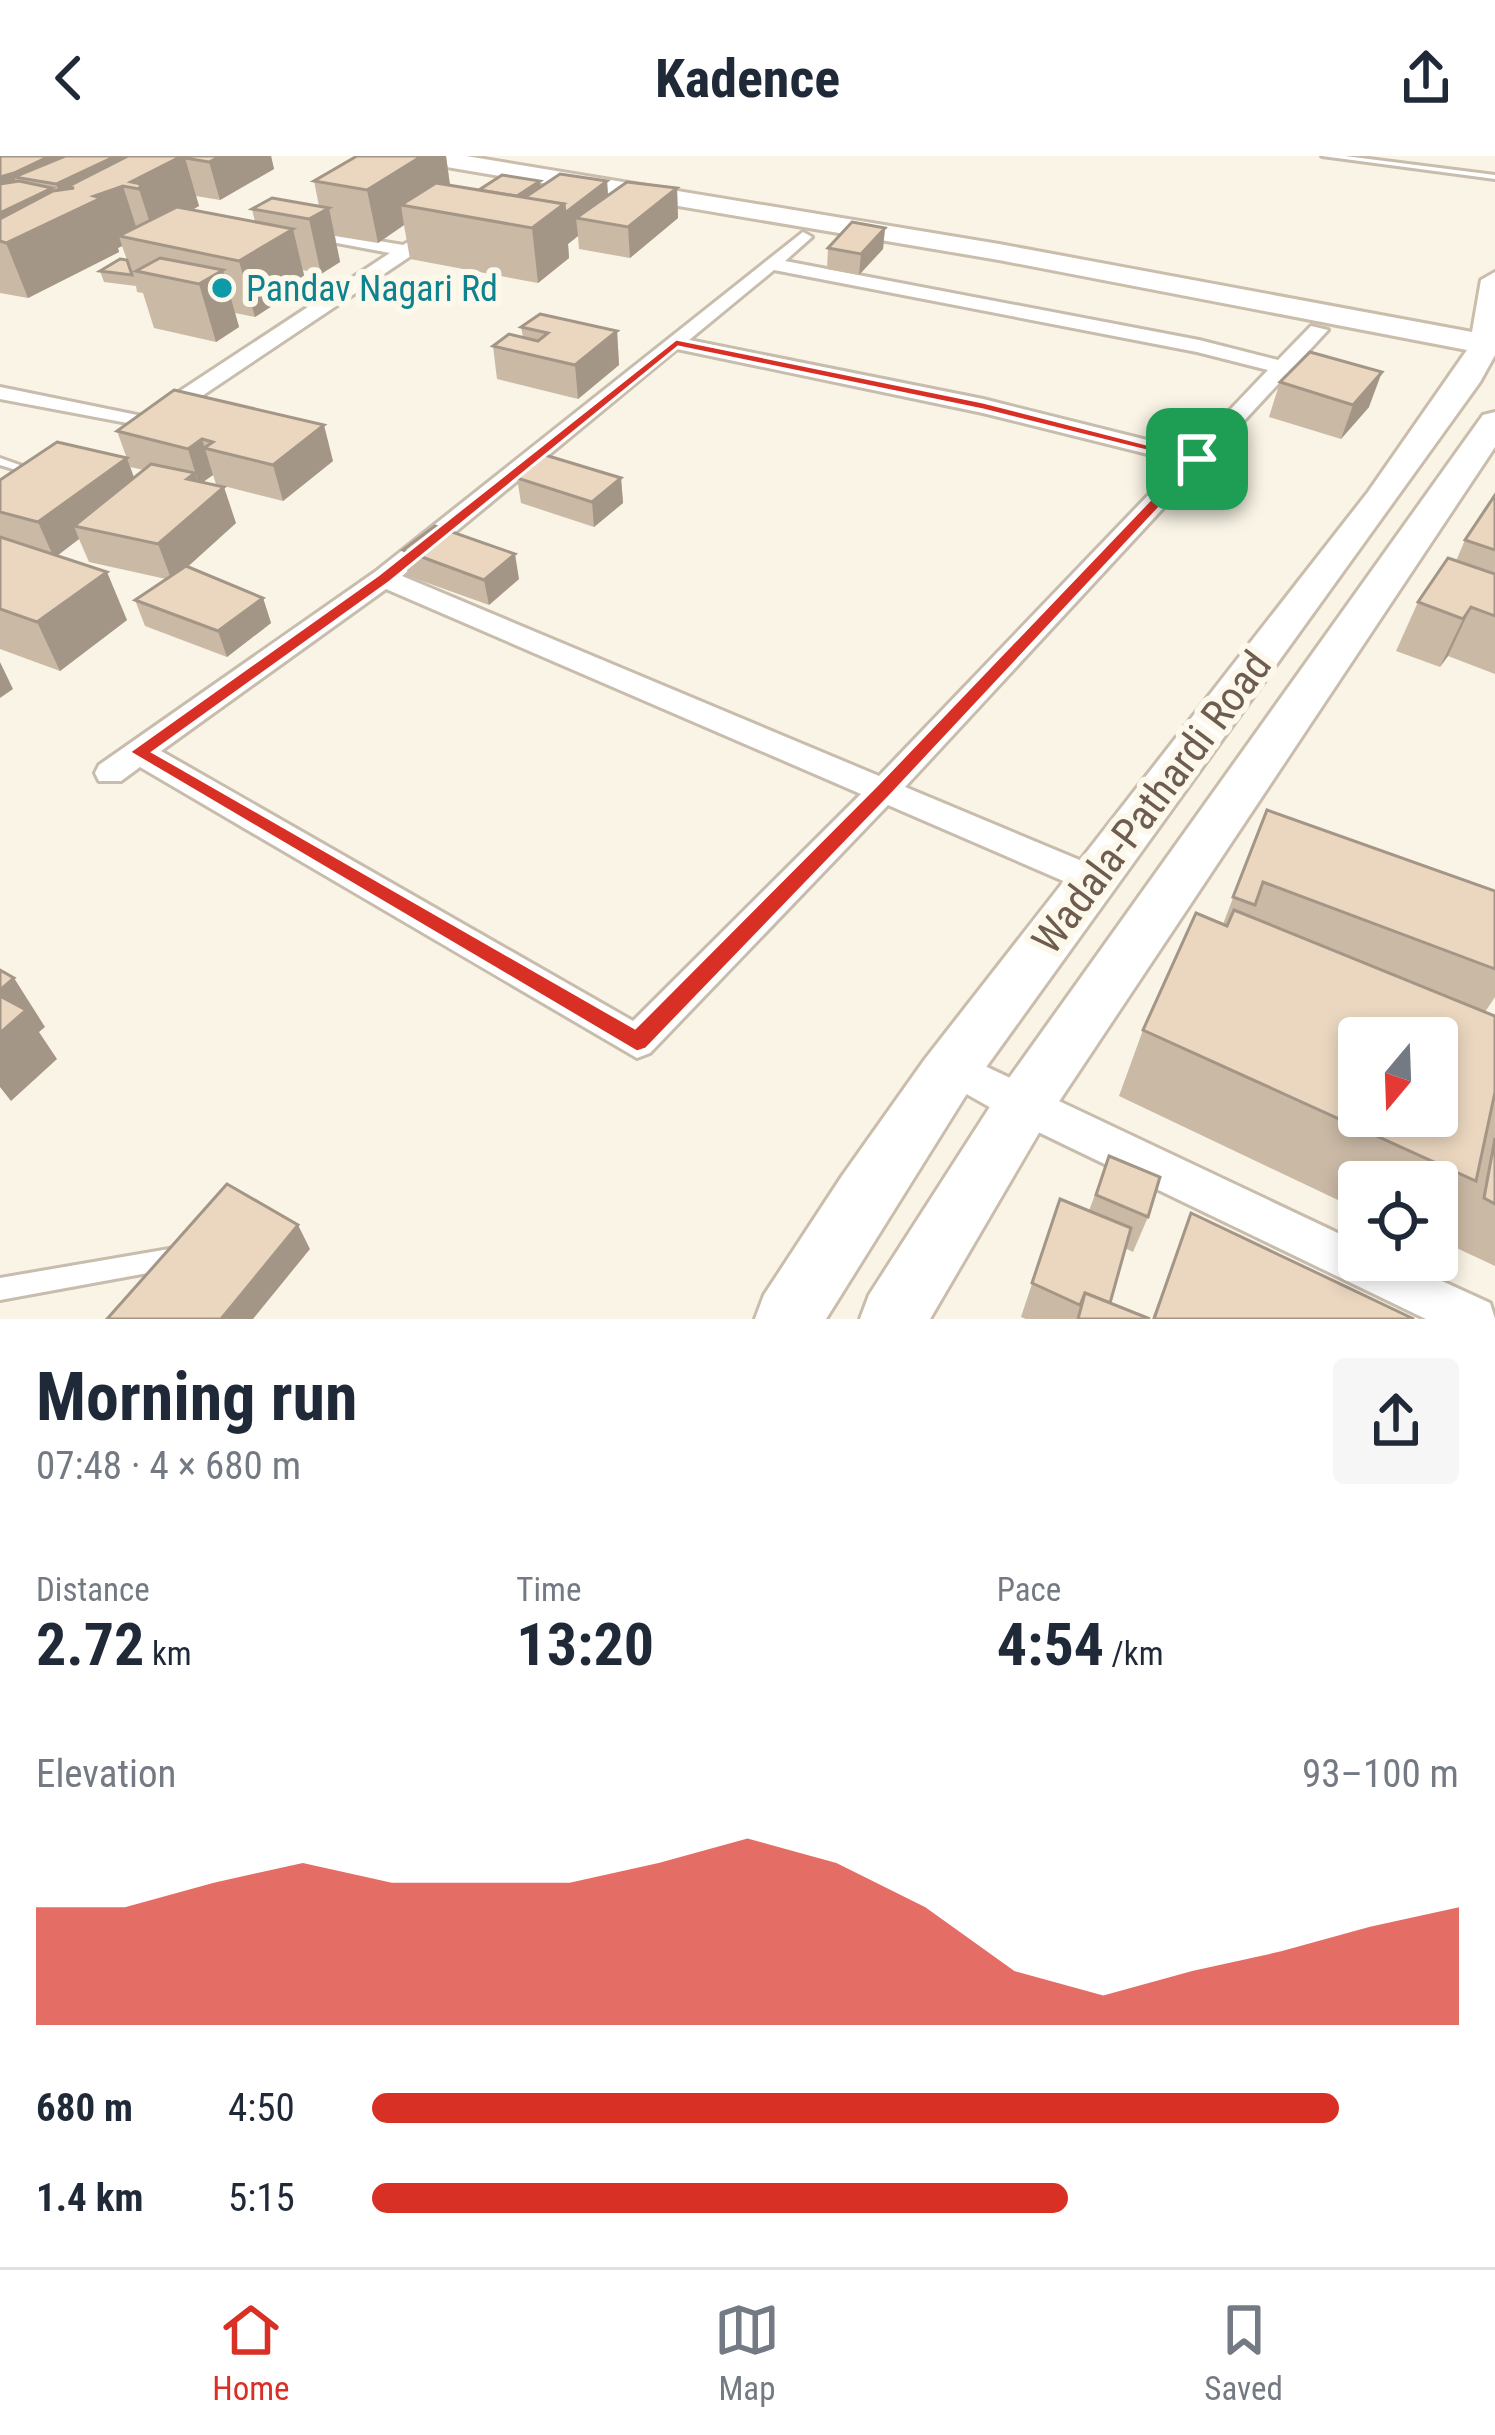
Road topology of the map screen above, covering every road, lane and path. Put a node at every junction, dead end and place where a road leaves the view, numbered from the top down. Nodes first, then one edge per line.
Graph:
1 (423, 156) edge
2 (1326, 156) edge
3 (1495, 177) edge
4 (466, 212) edge
5 (273, 226) edge
6 (803, 237) dead end
7 (407, 250) junction
8 (773, 264) junction
9 (1495, 280) edge
10 (1318, 330) dead end
11 (676, 343) junction
12 (1490, 345) edge
13 (1283, 368) junction
14 (0, 393) edge
15 (146, 423) junction
16 (172, 430) edge
17 (1490, 440) edge
18 (1197, 459) junction
19 (0, 461) edge
20 (33, 488) edge
21 (0, 506) edge
22 (384, 578) junction
23 (139, 752) junction
24 (110, 773) dead end
25 (884, 790) junction
26 (1094, 880) junction
27 (950, 1066) junction
28 (1023, 1106) junction
29 (184, 1257) edge
30 (0, 1289) edge
31 (788, 1319) edge
32 (893, 1319) edge
33 (1474, 1319) edge

1 - 12 main road
2 - 3 lane
4 - 7 street
5 - 7 street
6 - 8 street
7 - 15 street
8 - 11 street
8 - 13 street
9 - 12 main road, Wadala-Pathardi Road
10 - 13 street
11 - 18 street
11 - 22 street
12 - 26 main road, Wadala-Pathardi Road
13 - 18 street
14 - 15 street
15 - 16 lane
17 - 28 main road, Wadala-Pathardi Road
18 - 25 street
19 - 21 lane
20 - 21 lane
22 - 23 street
22 - 25 street
23 - 24 street
23 - 25 street
25 - 26 street
26 - 27 main road, Wadala-Pathardi Road
27 - 28 street
27 - 31 main road, Wadala-Pathardi Road
28 - 32 main road, Wadala-Pathardi Road
28 - 33 street
29 - 30 lane

